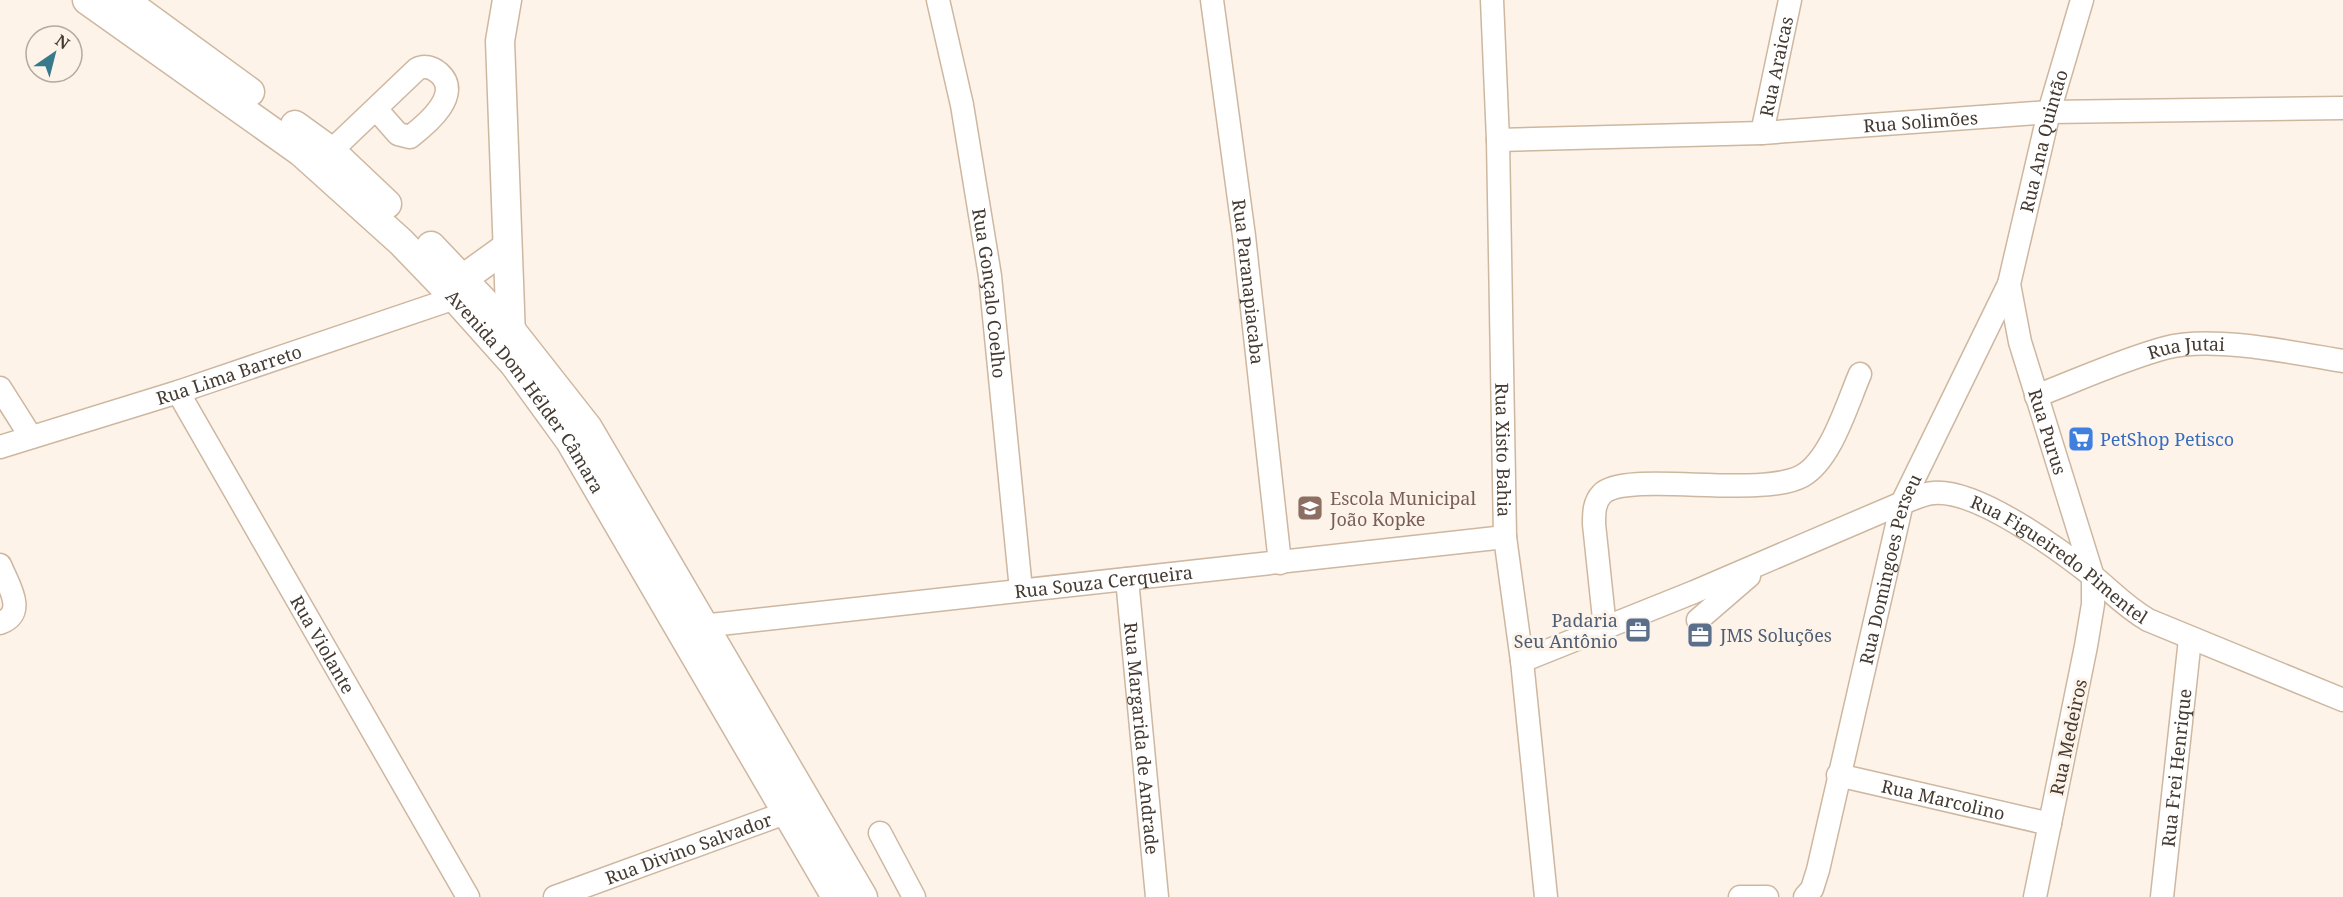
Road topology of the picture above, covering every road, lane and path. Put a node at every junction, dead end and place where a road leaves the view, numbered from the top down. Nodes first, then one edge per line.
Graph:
1 (87, 0) edge
2 (124, 0) edge
3 (507, 0) edge
4 (938, 0) edge
5 (1212, 0) edge
6 (1492, 0) edge
7 (1790, 0) edge
8 (2082, 0) edge
9 (2343, 108) edge
10 (376, 109) dead end
11 (2049, 112) junction
12 (1762, 134) junction
13 (1498, 140) junction
14 (331, 152) junction
15 (507, 247) junction
16 (2009, 284) junction
17 (460, 288) junction
18 (511, 330) junction
19 (2343, 361) edge
20 (514, 364) junction
21 (1860, 374) dead end
22 (0, 388) edge
23 (178, 392) junction
24 (2036, 396) junction
25 (31, 436) junction
26 (0, 447) edge
27 (1902, 503) junction
28 (1505, 537) junction
29 (1771, 559) junction
30 (1280, 563) junction
31 (0, 565) edge
32 (2093, 577) junction
33 (1127, 579) junction
34 (1021, 590) junction
35 (1698, 620) dead end
36 (0, 623) edge
37 (702, 626) junction
38 (1605, 628) junction
39 (2190, 639) junction
40 (1522, 661) junction
41 (2343, 700) edge
42 (1838, 775) junction
43 (788, 812) junction
44 (2050, 824) junction
45 (880, 833) dead end
46 (468, 897) edge
47 (555, 897) edge
48 (836, 897) edge
49 (863, 897) edge
50 (914, 897) edge
51 (1157, 897) edge
52 (1546, 897) edge
53 (1805, 897) edge
54 (2035, 897) edge
55 (2162, 897) edge

1 - 17 main road, Avenida Dom Hélder Câmara
2 - 14 main road, Avenida Dom Hélder Câmara
3 - 15 main road
4 - 34 street, Rua Gonçalo Coelho
5 - 30 street, Rua Paranapiacaba
6 - 13 street, Rua Xisto Bahia
7 - 12 street, Rua Araicas
8 - 11 street, Rua Ana Quintão
9 - 11 street, Rua Solimões
10 - 14 street
11 - 12 street, Rua Solimões
11 - 16 street, Rua Ana Quintão
12 - 13 street, Rua Solimões
13 - 28 street, Rua Xisto Bahia
14 - 17 main road, Avenida Dom Hélder Câmara
15 - 17 main road
15 - 18 main road
16 - 24 street, Rua Purus
16 - 27 street, Rua Domingoes Perseu
17 - 18 main road, Avenida Dom Hélder Câmara
17 - 20 main road, Avenida Dom Hélder Câmara
17 - 23 street, Rua Lima Barreto
18 - 20 main road
18 - 37 main road, Avenida Dom Hélder Câmara
19 - 24 street, Rua Jutai
20 - 43 main road, Avenida Dom Hélder Câmara
21 - 38 street
22 - 25 street
23 - 25 street, Rua Lima Barreto
23 - 46 street, Rua Violante
24 - 32 street, Rua Purus
25 - 26 street, Rua Lima Barreto
27 - 29 street, Rua Figueiredo Pimentel
27 - 32 street, Rua Figueiredo Pimentel
27 - 42 street, Rua Domingoes Perseu
28 - 30 street, Rua Souza Cerqueira
28 - 40 street, Rua Xisto Bahia
29 - 35 street, Rua Figueiredo Pimentel
29 - 38 street, Rua Figueiredo Pimentel
30 - 33 street, Rua Souza Cerqueira
31 - 36 street
32 - 39 street, Rua Figueiredo Pimentel
32 - 44 street, Rua Medeiros
33 - 34 street, Rua Souza Cerqueira
33 - 51 street, Rua Margarida de Andrade
34 - 37 street, Rua Souza Cerqueira
37 - 49 main road, Avenida Dom Hélder Câmara
38 - 40 street, Rua Figueiredo Pimentel
39 - 41 street, Rua Figueiredo Pimentel
39 - 55 street, Rua Frei Henrique
40 - 52 street, Rua Xisto Bahia
42 - 44 street, Rua Marcolino
42 - 53 street, Rua Domingoes Perseu
43 - 47 street, Rua Divino Salvador
43 - 48 main road, Avenida Dom Hélder Câmara
44 - 54 street, Rua Medeiros
45 - 50 street

